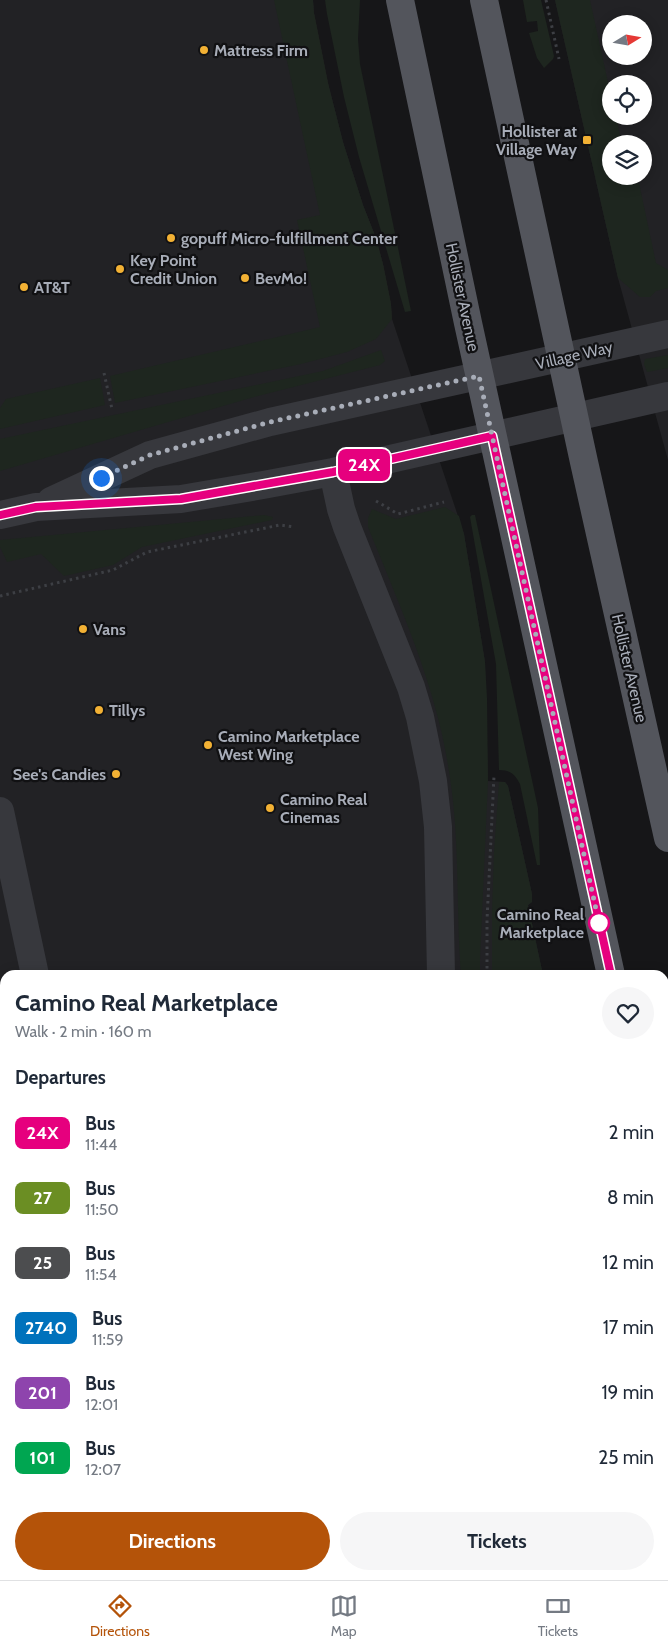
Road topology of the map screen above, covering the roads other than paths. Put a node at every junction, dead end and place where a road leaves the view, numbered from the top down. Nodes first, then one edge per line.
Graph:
1 (400, 0) edge
2 (484, 0) edge
3 (668, 334) edge
4 (561, 357) junction
5 (479, 376) junction
6 (668, 396) edge
7 (574, 417) junction
8 (492, 436) junction
9 (333, 472) junction
10 (36, 507) junction
11 (0, 515) edge
12 (0, 811) edge
13 (668, 838) edge
14 (34, 970) edge
15 (441, 970) edge
16 (610, 970) edge

1 - 5 main road, Hollister Avenue
2 - 4 main road, Hollister Avenue
3 - 4 street, Village Way
4 - 5 street, Village Way
4 - 7 main road, Hollister Avenue
5 - 8 main road, Hollister Avenue
5 - 10 street
6 - 7 street
7 - 8 street
7 - 13 main road, Hollister Avenue
8 - 9 street
8 - 16 main road, Hollister Avenue
9 - 10 street
9 - 15 street
10 - 11 street
12 - 14 street

